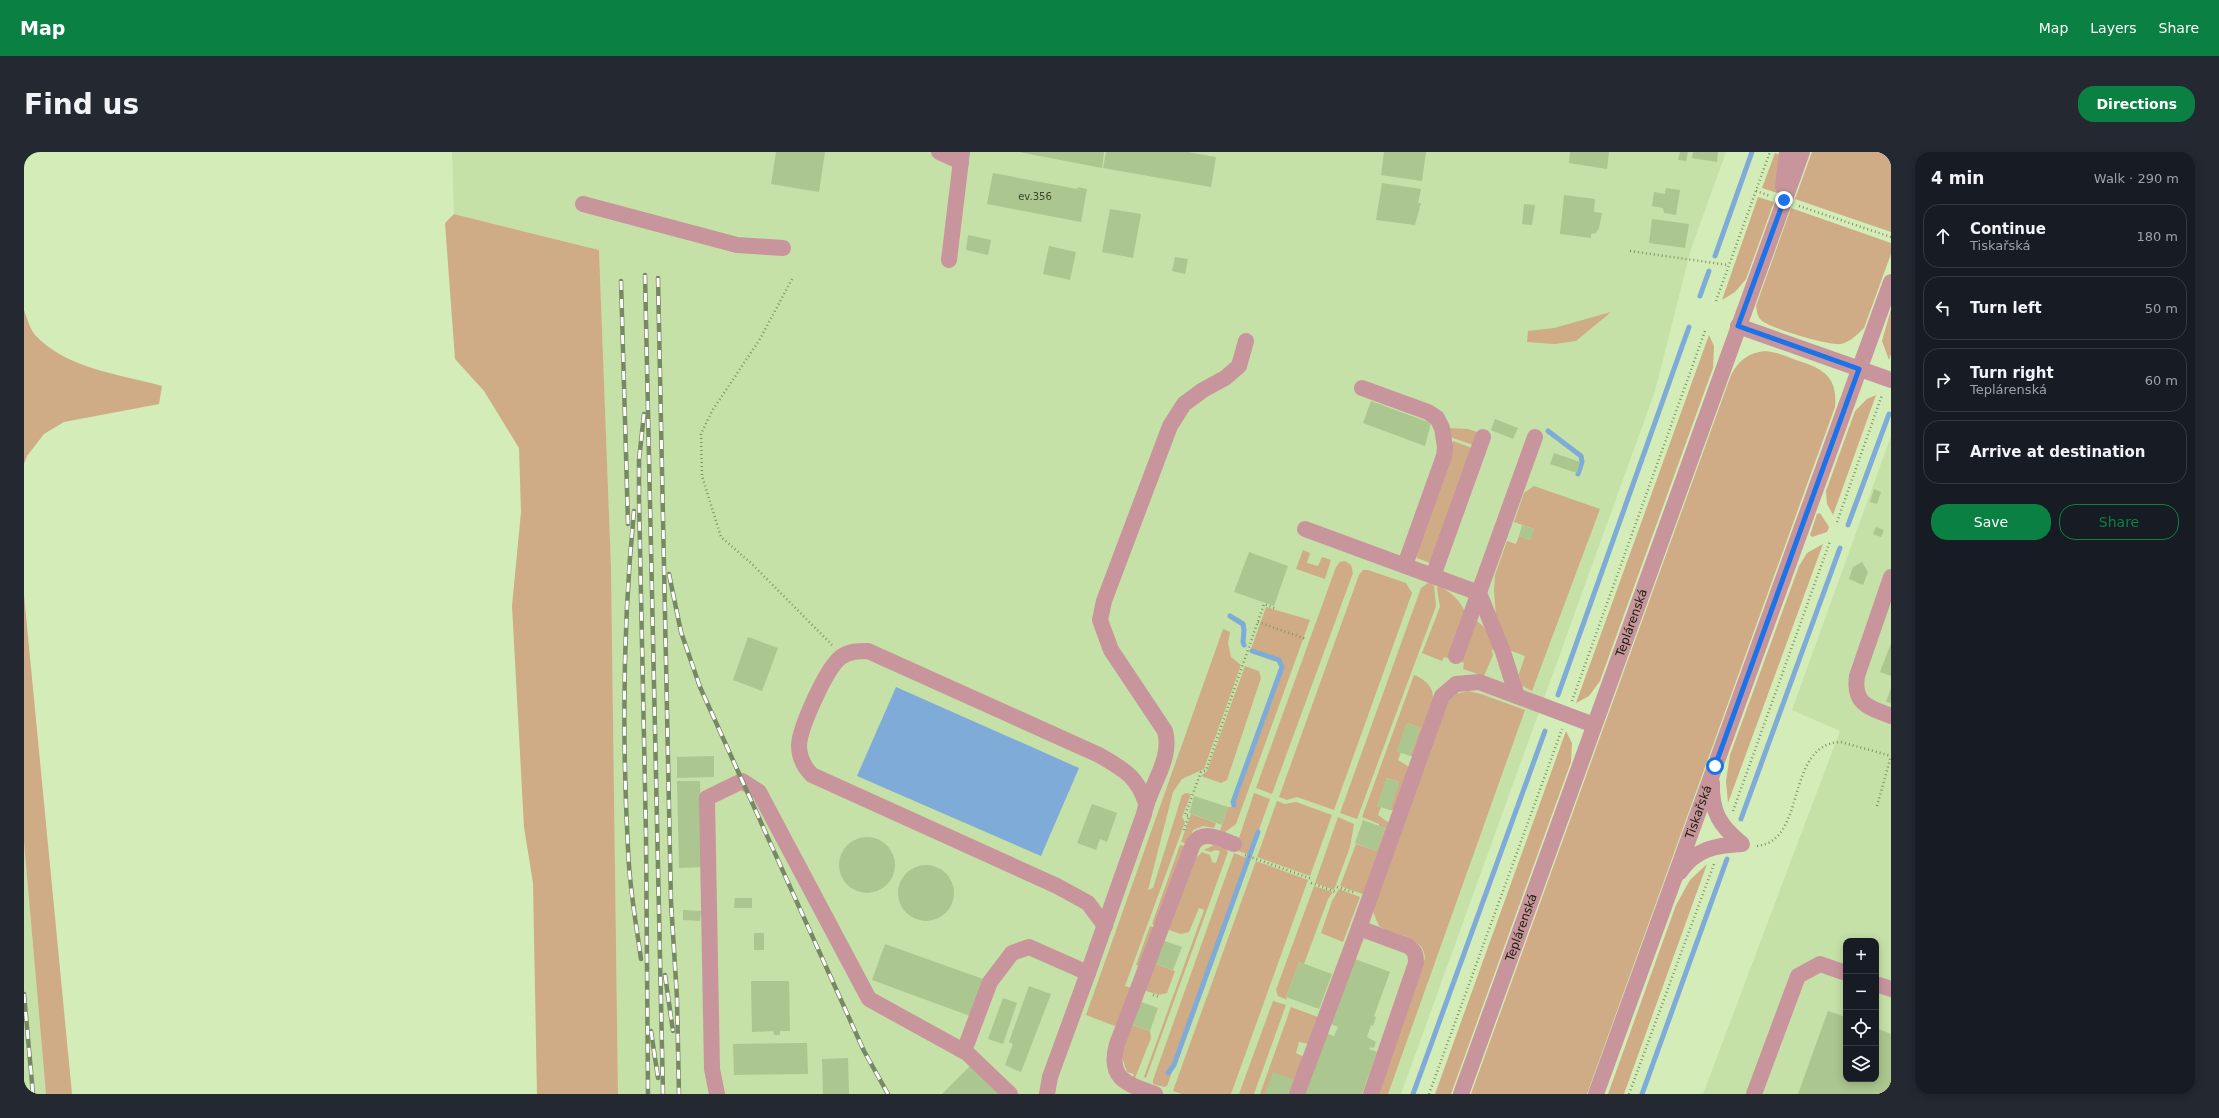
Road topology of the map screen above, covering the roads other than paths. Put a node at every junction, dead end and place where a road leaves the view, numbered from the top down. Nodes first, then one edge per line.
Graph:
1 (939, 152) edge
2 (1787, 152) edge
3 (1802, 152) edge
4 (962, 157) edge
5 (583, 204) dead end
6 (1783, 204) junction
7 (783, 248) dead end
8 (948, 260) dead end
9 (1891, 282) edge
10 (1738, 326) junction
11 (1246, 340) dead end
12 (1859, 369) junction
13 (1891, 380) edge
14 (1362, 388) dead end
15 (1535, 436) dead end
16 (1483, 437) dead end
17 (1305, 529) dead end
18 (1405, 565) junction
19 (1433, 576) junction
20 (1891, 577) edge
21 (1479, 593) junction
22 (1456, 656) dead end
23 (1516, 696) junction
24 (1891, 716) edge
25 (1594, 725) junction
26 (1715, 766) junction
27 (1146, 803) junction
28 (1239, 849) road end
29 (1672, 884) junction
30 (1105, 926) junction
31 (1359, 928) junction
32 (1843, 972) edge
33 (1088, 973) junction
34 (1879, 985) edge
35 (1891, 989) edge
36 (964, 1051) junction
37 (717, 1094) edge
38 (1010, 1094) edge
39 (1047, 1094) edge
40 (1155, 1094) edge
41 (1297, 1094) edge
42 (1371, 1094) edge
43 (1461, 1094) edge
44 (1596, 1094) edge
45 (1754, 1094) edge

1 - 4 street
2 - 6 street
3 - 6 street, Teplárenská
4 - 8 street
5 - 7 street
6 - 10 street, Teplárenská
9 - 12 street, Tiskařská
10 - 12 street
10 - 25 street, Teplárenská
11 - 27 street
12 - 13 street
12 - 26 street, Tiskařská
14 - 18 street
15 - 21 street
16 - 19 street
17 - 18 street
18 - 19 street
19 - 21 street
20 - 24 street
21 - 22 street
21 - 23 street
23 - 25 street
23 - 31 street
25 - 43 street, Teplárenská
26 - 29 street, Tiskařská
26 - 29 street
27 - 30 street
27 - 30 street
28 - 40 street
29 - 44 street, Tiskařská
30 - 33 street
31 - 41 street
31 - 42 street
32 - 45 street
33 - 36 street
33 - 39 street
34 - 35 street
36 - 37 street
36 - 38 street

